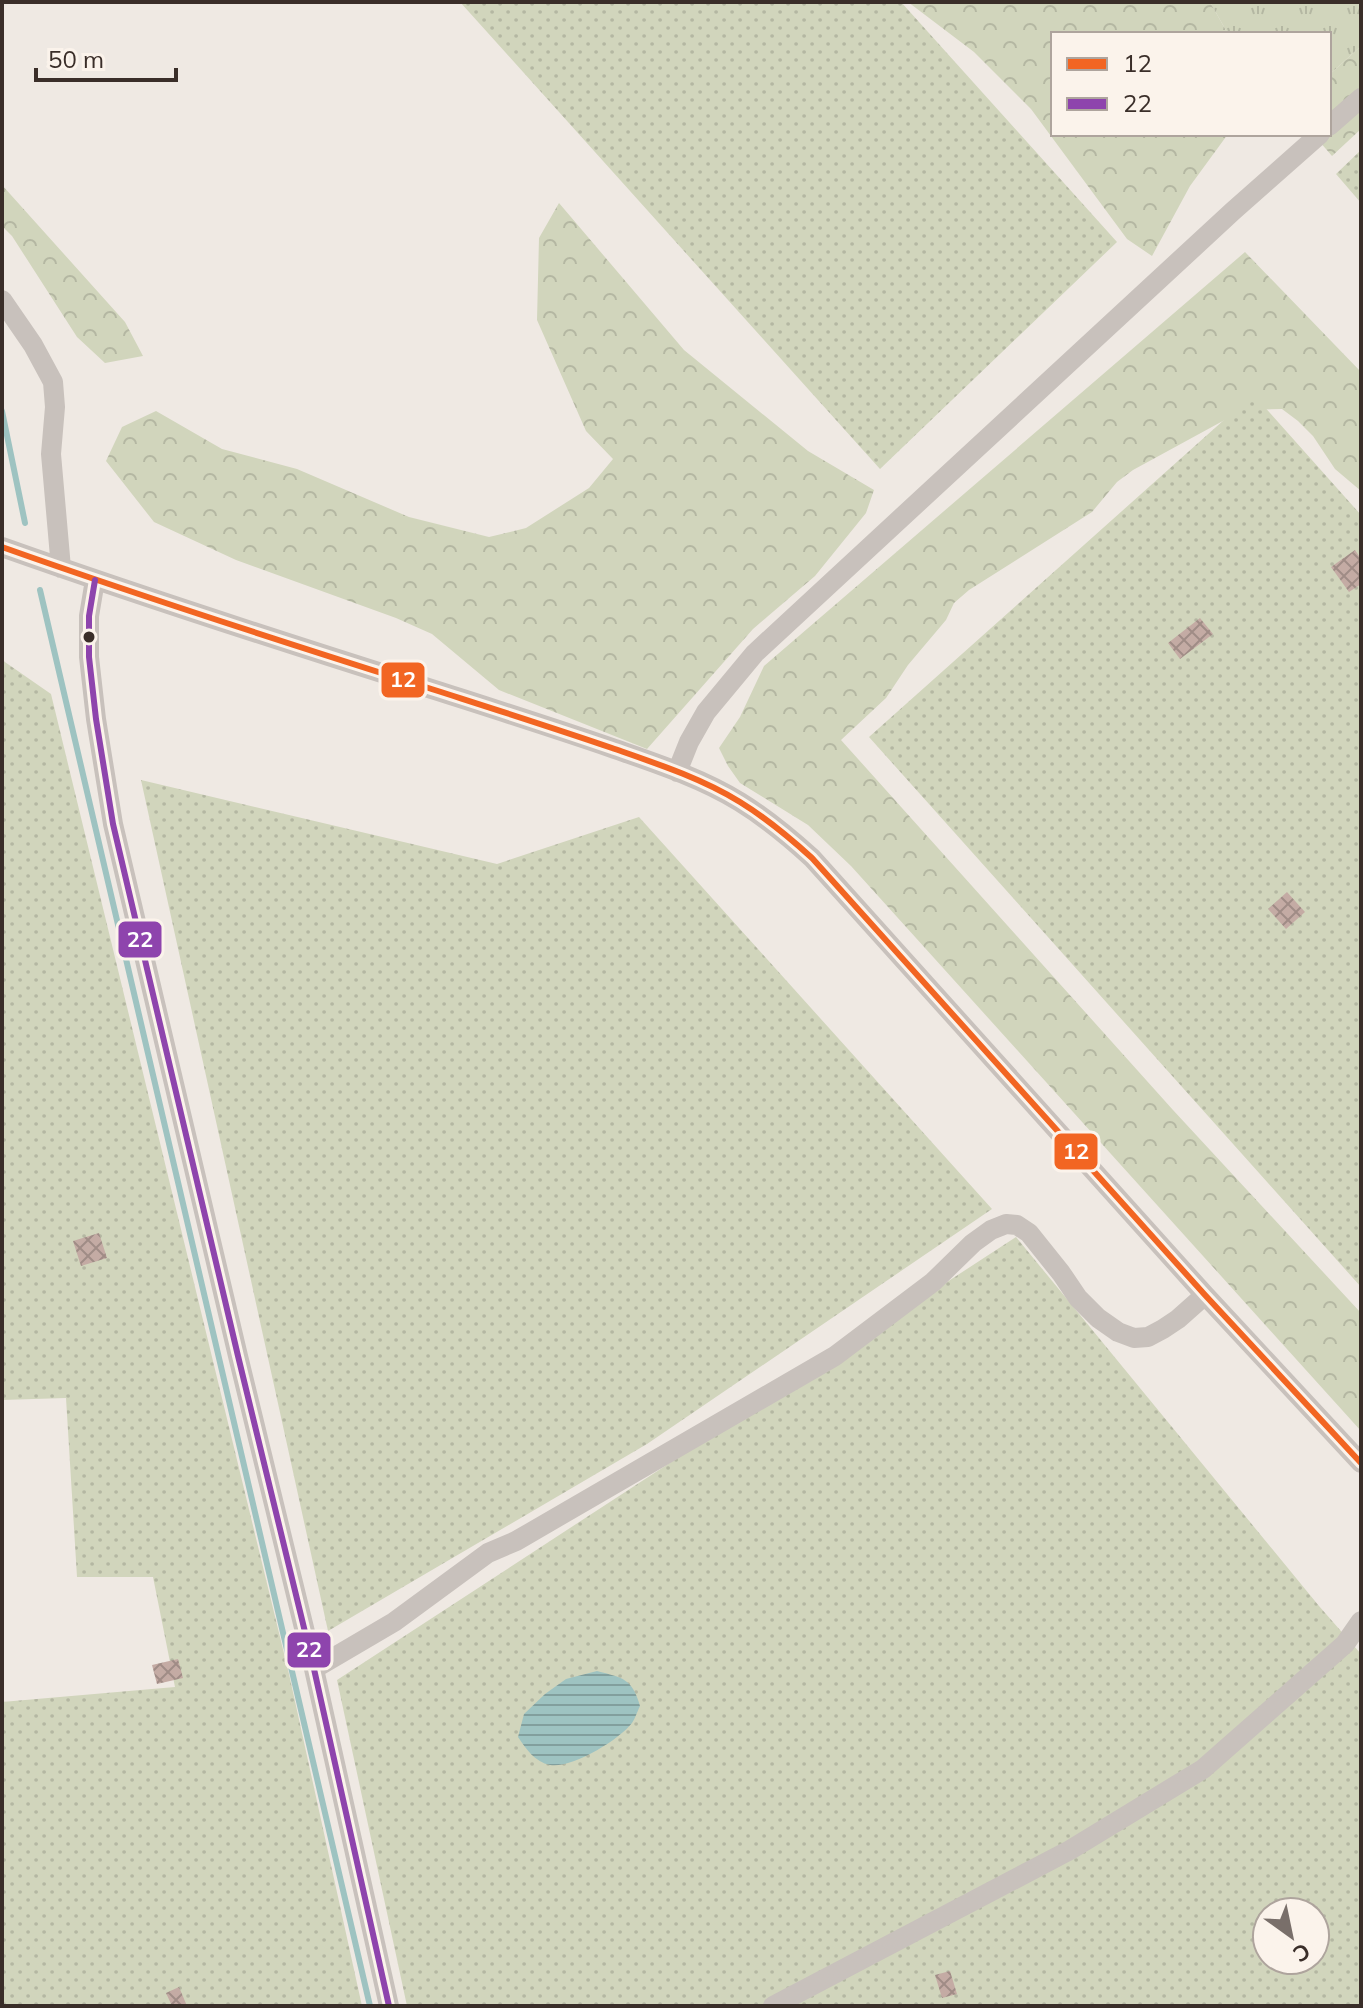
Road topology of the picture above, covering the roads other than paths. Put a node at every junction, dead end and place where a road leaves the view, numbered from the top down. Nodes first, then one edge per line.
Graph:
1 (1361, 98) edge
2 (1331, 124) edge
3 (1318, 136) edge
4 (2, 300) edge
5 (2, 547) edge
6 (61, 568) junction
7 (95, 580) junction
8 (677, 772) junction
9 (1205, 1295) junction
10 (1361, 1463) edge
11 (1361, 1621) edge
12 (314, 1669) junction
13 (389, 2006) edge
14 (773, 2006) edge

1 - 2 street
3 - 8 street
4 - 6 street
5 - 6 street
6 - 7 street
7 - 8 street
7 - 12 street
8 - 9 street
9 - 10 street
9 - 12 street
11 - 14 street
12 - 13 street

